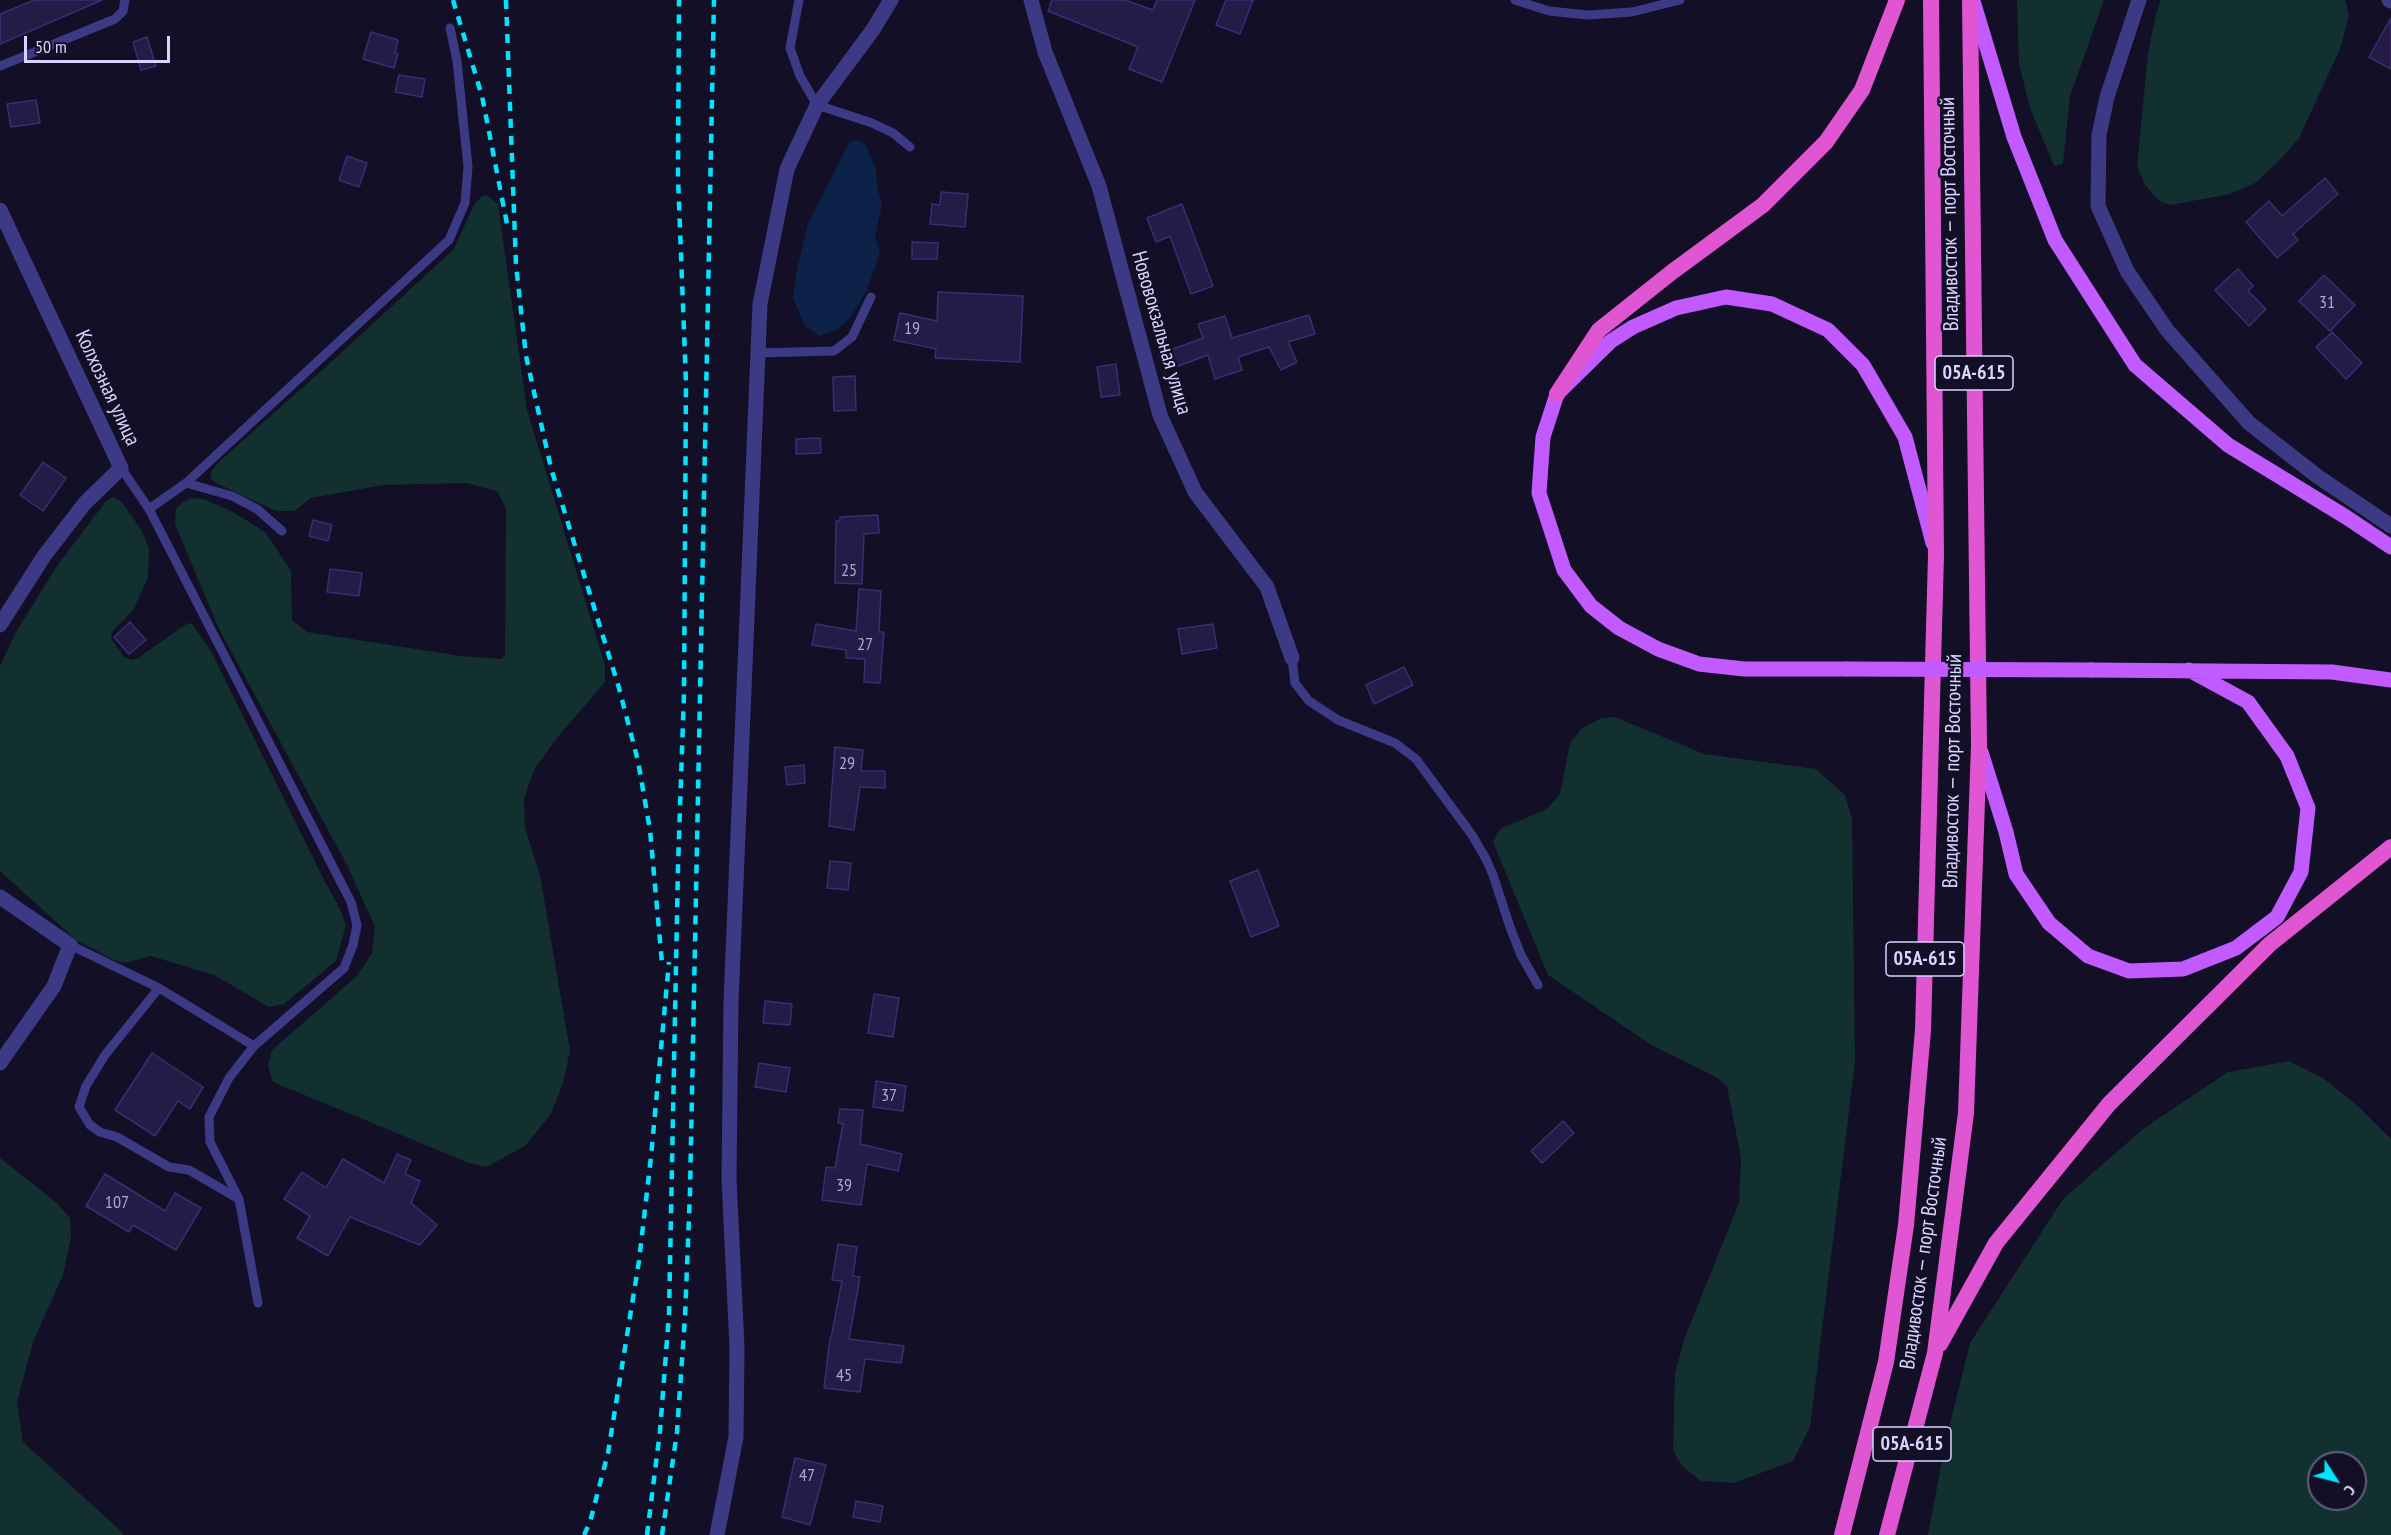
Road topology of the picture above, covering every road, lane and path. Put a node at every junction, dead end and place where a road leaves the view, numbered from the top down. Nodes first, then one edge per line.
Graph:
1 (125, 0) edge
2 (799, 0) edge
3 (891, 0) edge
4 (1031, 0) edge
5 (1515, 0) edge
6 (1680, 0) edge
7 (1897, 0) edge
8 (1931, 0) edge
9 (1971, 0) edge
10 (2139, 0) edge
11 (450, 28) dead end
12 (0, 66) edge
13 (817, 105) junction
14 (910, 147) dead end
15 (0, 210) edge
16 (872, 297) dead end
17 (757, 353) junction
18 (1557, 394) junction
19 (121, 468) junction
20 (186, 483) junction
21 (149, 510) junction
22 (2391, 526) edge
23 (282, 531) dead end
24 (2391, 548) edge
25 (1936, 555) junction
26 (0, 625) edge
27 (1292, 658) joint
28 (2189, 670) junction
29 (2391, 680) edge
30 (1978, 745) junction
31 (2391, 847) edge
32 (0, 897) edge
33 (70, 945) junction
34 (1538, 985) dead end
35 (159, 988) junction
36 (254, 1046) junction
37 (0, 1063) edge
38 (239, 1199) junction
39 (258, 1303) dead end
40 (1935, 1353) junction
41 (717, 1535) edge
42 (1842, 1535) edge
43 (1887, 1535) edge

1 - 12 lane
2 - 13 lane
3 - 13 street
4 - 27 street, Нововокзальная улица
5 - 6 lane
7 - 18 highway
8 - 25 highway, Владивосток — порт Восточный / 05А-615
9 - 24 main road
9 - 30 highway, Владивосток — порт Восточный / 05А-615
10 - 22 street
11 - 20 lane
13 - 14 lane
13 - 17 street
15 - 19 street, Колхозная улица
16 - 17 lane
17 - 41 street
18 - 25 main road
18 - 28 main road, bridge
19 - 21 lane
19 - 26 street, Колхозная улица
20 - 21 lane
20 - 23 lane
21 - 36 lane
25 - 42 highway, Владивосток — порт Восточный / 05А-615
27 - 34 lane
28 - 29 main road
28 - 30 main road
30 - 40 highway, Владивосток — порт Восточный / 05А-615
31 - 40 highway
32 - 33 street
33 - 35 lane
33 - 37 street
35 - 36 lane
35 - 38 lane
36 - 38 lane
38 - 39 lane
40 - 43 highway, Владивосток — порт Восточный / 05А-615

